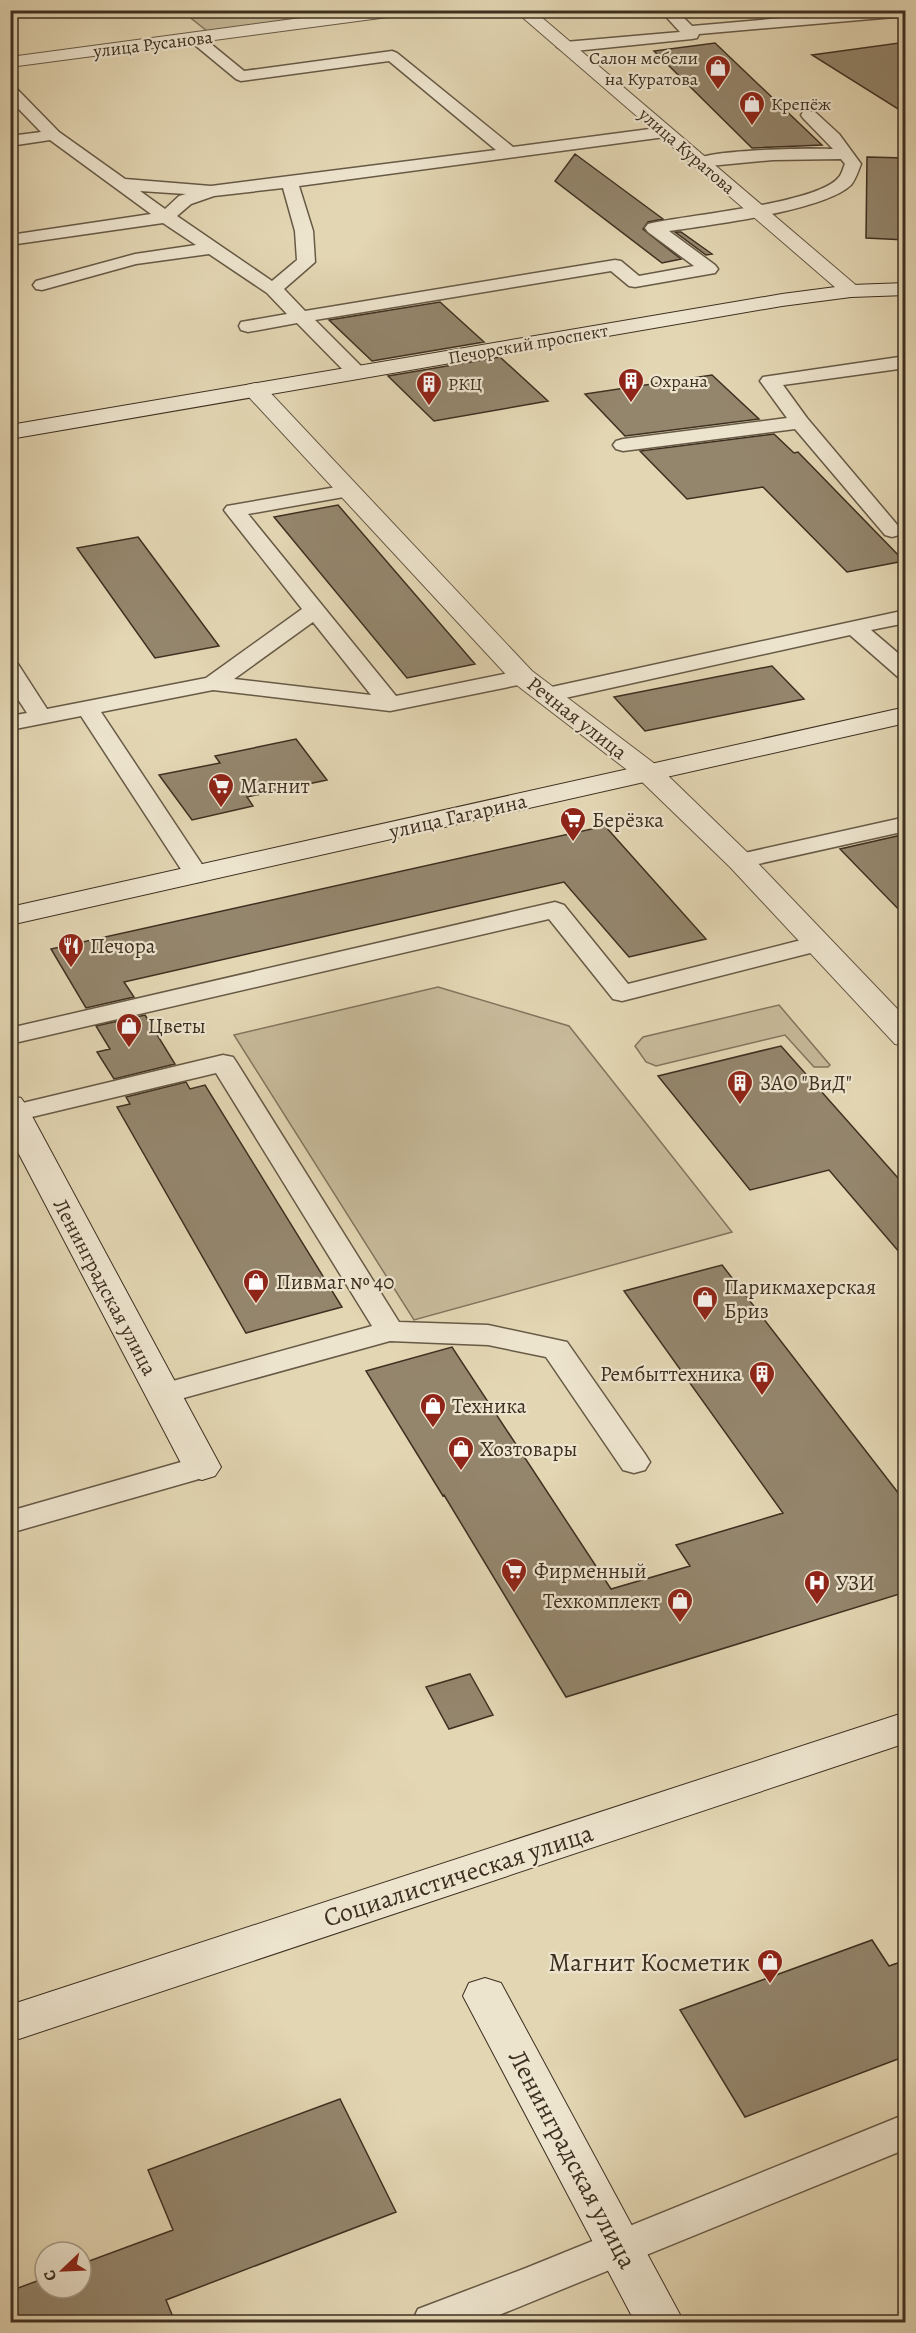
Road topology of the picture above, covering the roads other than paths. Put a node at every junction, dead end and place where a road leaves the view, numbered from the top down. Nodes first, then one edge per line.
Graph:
1 (403, 10) edge
2 (522, 10) edge
3 (667, 10) edge
4 (906, 12) edge
5 (688, 31) junction
6 (195, 38) junction
7 (565, 47) junction
8 (10, 62) edge
9 (14, 100) edge
10 (808, 115) dead end
11 (665, 132) junction
12 (53, 135) junction
13 (10, 141) edge
14 (510, 153) junction
15 (847, 154) junction
16 (699, 162) junction
17 (290, 182) junction
18 (120, 184) junction
19 (211, 191) junction
20 (757, 211) junction
21 (166, 217) junction
22 (10, 240) edge
23 (212, 248) junction
24 (42, 285) dead end
25 (273, 289) junction
26 (906, 289) edge
27 (851, 291) junction
28 (301, 317) junction
29 (248, 326) dead end
30 (906, 362) edge
31 (357, 373) junction
32 (255, 390) junction
33 (800, 422) junction
34 (10, 432) edge
35 (623, 445) dead end
36 (348, 491) junction
37 (892, 531) dead end
38 (315, 610) junction
39 (906, 616) edge
40 (854, 627) junction
41 (10, 669) edge
42 (906, 672) edge
43 (523, 677) junction
44 (213, 683) junction
45 (547, 695) junction
46 (390, 704) junction
47 (87, 708) junction
48 (906, 716) edge
49 (41, 717) junction
50 (10, 723) edge
51 (649, 773) junction
52 (906, 824) edge
53 (740, 861) junction
54 (197, 875) junction
55 (10, 916) edge
56 (818, 944) junction
57 (10, 1036) edge
58 (906, 1037) edge
59 (13, 1109) edge
60 (390, 1331) junction
61 (162, 1394) junction
62 (634, 1462) dead end
63 (202, 1467) joint
64 (10, 1522) edge
65 (906, 1727) edge
66 (485, 1996) dead end
67 (10, 2024) edge
68 (906, 2131) edge
69 (621, 2248) junction
70 (433, 2322) edge
71 (660, 2322) edge

1 - 6 street, улица Русанова
2 - 7 street, улица Куратова
3 - 5 lane
4 - 5 lane
5 - 7 lane
6 - 8 street, улица Русанова
6 - 14 lane
7 - 11 street, улица Куратова
9 - 12 lane
10 - 15 lane
11 - 14 lane
11 - 16 street, улица Куратова
12 - 13 lane
12 - 18 lane
14 - 17 lane
15 - 16 lane
15 - 20 lane
16 - 20 street, улица Куратова
17 - 19 lane
17 - 25 lane
18 - 19 lane
18 - 21 lane
19 - 21 lane
20 - 27 street, улица Куратова
20 - 28 lane
21 - 22 lane
21 - 23 lane
23 - 24 lane
23 - 25 lane
25 - 28 lane
26 - 27 street, Печорский проспект
27 - 31 street, Печорский проспект
28 - 29 lane
28 - 31 lane
30 - 33 lane
31 - 32 street, Печорский проспект
32 - 34 street, Печорский проспект
32 - 36 street, Речная улица
33 - 35 lane
33 - 37 lane
36 - 38 lane
36 - 43 street, Речная улица
38 - 44 lane
38 - 46 lane
39 - 40 lane
40 - 42 lane
40 - 45 lane
41 - 49 lane
43 - 45 street, Речная улица
43 - 46 lane
44 - 46 lane
44 - 47 lane
45 - 51 street, Речная улица
47 - 49 lane
47 - 54 lane
48 - 51 street, улица Гагарина
49 - 50 lane
51 - 53 street, Речная улица
51 - 54 street, улица Гагарина
52 - 53 lane
53 - 56 street, Речная улица
54 - 55 street, улица Гагарина
56 - 57 lane
56 - 58 street, Речная улица
59 - 60 lane
59 - 61 street, Ленинградская улица
60 - 61 lane
60 - 62 lane
61 - 63 street, Ленинградская улица
63 - 64 lane
65 - 67 street, Социалистическая улица
66 - 69 street, Ленинградская улица
68 - 69 lane
69 - 70 lane
69 - 71 street, Ленинградская улица

